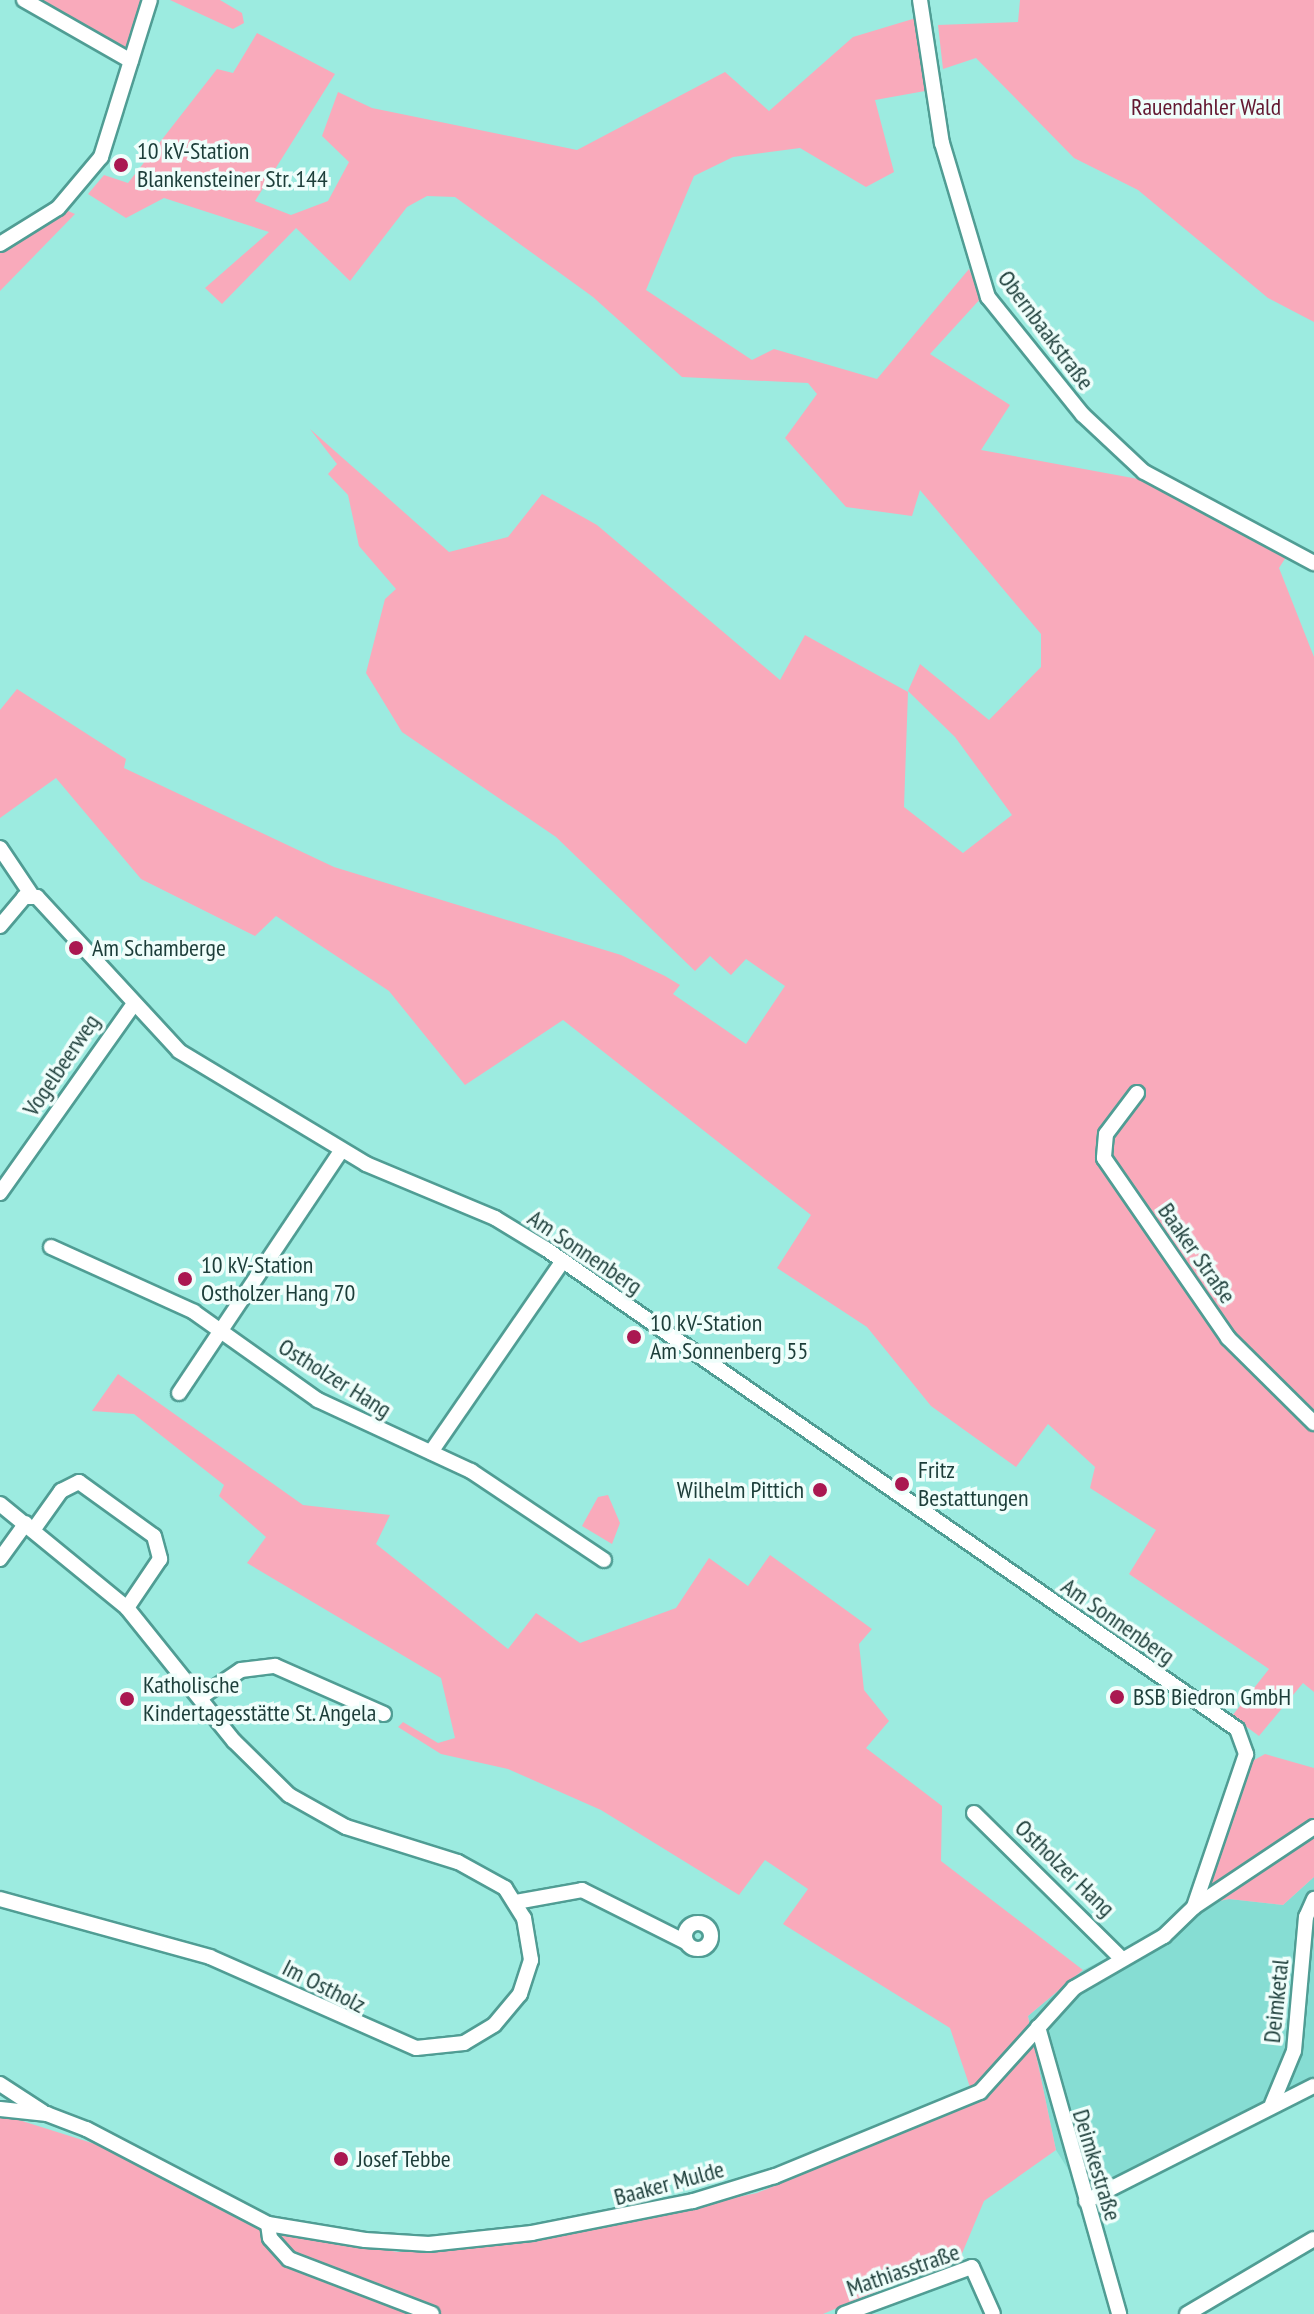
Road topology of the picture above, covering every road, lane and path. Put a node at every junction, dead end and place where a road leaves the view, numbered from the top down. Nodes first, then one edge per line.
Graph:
1 (24, 0) edge
2 (150, 0) edge
3 (920, 0) edge
4 (131, 61) junction
5 (0, 244) edge
6 (1314, 563) edge
7 (0, 848) edge
8 (31, 894) junction
9 (0, 926) edge
10 (134, 1004) junction
11 (1137, 1093) dead end
12 (341, 1151) junction
13 (0, 1193) edge
14 (51, 1247) dead end
15 (563, 1261) junction
16 (222, 1329) junction
17 (179, 1393) dead end
18 (1314, 1423) edge
19 (431, 1452) junction
20 (0, 1504) edge
21 (30, 1526) junction
22 (0, 1559) edge
23 (604, 1560) dead end
24 (127, 1608) junction
25 (201, 1697) junction
26 (384, 1714) dead end
27 (974, 1813) dead end
28 (1314, 1827) edge
29 (0, 1899) edge
30 (1314, 1899) edge
31 (516, 1902) junction
32 (1194, 1907) junction
33 (686, 1942) dead end
34 (1121, 1958) junction
35 (1038, 2027) junction
36 (0, 2084) edge
37 (1314, 2086) edge
38 (1272, 2104) junction
39 (0, 2109) edge
40 (47, 2114) junction
41 (1086, 2201) junction
42 (268, 2224) junction
43 (1314, 2239) edge
44 (432, 2314) edge
45 (844, 2314) edge
46 (993, 2314) edge
47 (1119, 2314) edge
48 (1187, 2314) edge

1 - 4 street
2 - 4 street
3 - 6 street, Obernbaakstraße
4 - 5 street
7 - 8 street, Am Sonnenberg
8 - 9 street
8 - 10 street, Am Sonnenberg
10 - 12 street, Am Sonnenberg
10 - 13 street, Vogelbeerweg
11 - 18 street, Baaker Straße
12 - 15 street, Am Sonnenberg
12 - 16 street
14 - 16 street, Ostholzer Hang
15 - 19 street
15 - 32 street, Am Sonnenberg
16 - 17 street
16 - 19 street, Ostholzer Hang
19 - 23 street, Ostholzer Hang
20 - 21 street
21 - 22 street
21 - 24 street
21 - 24 street
24 - 25 street
25 - 26 street
25 - 31 street
27 - 34 street, Ostholzer Hang
28 - 32 street
29 - 31 street, Im Ostholz
30 - 38 street, Deimketal
31 - 33 street
32 - 34 street, Am Sonnenberg
34 - 35 street, Am Sonnenberg
35 - 41 street, Deimkestraße
35 - 42 street, Baaker Mulde
36 - 40 street, Baaker Mulde
37 - 38 street
38 - 41 street
39 - 40 street, Baaker Mulde
40 - 42 street, Baaker Mulde
41 - 47 street, Deimkestraße
42 - 44 street
43 - 48 street
45 - 46 street, Mathiasstraße

